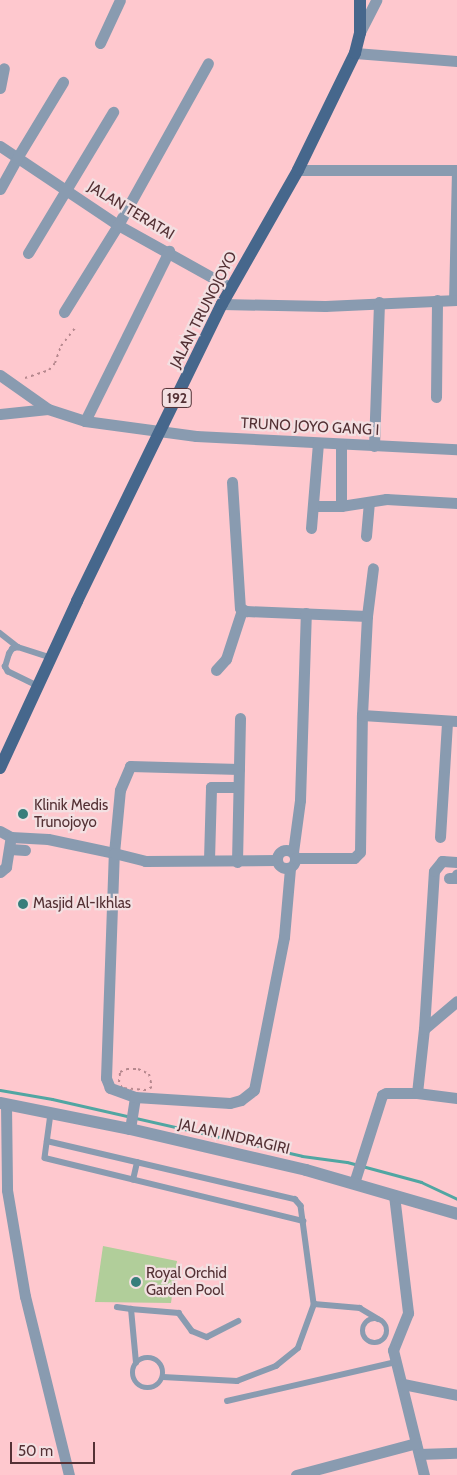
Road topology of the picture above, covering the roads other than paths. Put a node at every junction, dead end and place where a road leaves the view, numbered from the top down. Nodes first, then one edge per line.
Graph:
1 (120, 0) edge
2 (360, 0) edge
3 (376, 0) edge
4 (360, 33) junction
5 (100, 43) dead end
6 (355, 53) junction
7 (457, 60) edge
8 (208, 63) dead end
9 (4, 68) dead end
10 (64, 82) dead end
11 (0, 88) edge
12 (113, 112) dead end
13 (0, 146) edge
14 (16, 158) junction
15 (298, 170) junction
16 (457, 170) edge
17 (0, 189) edge
18 (67, 190) junction
19 (118, 225) junction
20 (169, 251) junction
21 (28, 254) dead end
22 (231, 288) junction
23 (437, 300) junction
24 (456, 300) edge
25 (378, 302) junction
26 (222, 304) junction
27 (64, 312) dead end
28 (0, 375) edge
29 (436, 397) dead end
30 (48, 409) junction
31 (0, 414) edge
32 (84, 420) junction
33 (161, 432) junction
34 (318, 443) junction
35 (341, 444) junction
36 (374, 446) junction
37 (457, 449) edge
38 (232, 482) dead end
39 (370, 502) junction
40 (457, 503) edge
41 (314, 506) junction
42 (341, 506) junction
43 (311, 528) dead end
44 (366, 536) dead end
45 (373, 568) dead end
46 (242, 610) junction
47 (306, 614) junction
48 (367, 616) junction
49 (0, 633) edge
50 (18, 647) junction
51 (51, 658) junction
52 (2, 666) edge
53 (216, 670) dead end
54 (37, 686) junction
55 (362, 715) junction
56 (240, 718) dead end
57 (452, 721) edge
58 (0, 768) edge
59 (238, 769) junction
60 (237, 787) junction
61 (0, 831) edge
62 (11, 837) junction
63 (440, 837) dead end
64 (10, 849) junction
65 (25, 850) dead end
66 (114, 853) junction
67 (293, 859) junction
68 (209, 860) junction
69 (237, 862) junction
70 (457, 862) edge
71 (0, 872) edge
72 (457, 1001) edge
73 (424, 1029) junction
74 (417, 1093) junction
75 (135, 1098) junction
76 (457, 1098) edge
77 (3, 1104) edge
78 (51, 1114) junction
79 (130, 1125) junction
80 (47, 1141) junction
81 (137, 1162) junction
82 (355, 1178) junction
83 (133, 1180) junction
84 (394, 1195) junction
85 (457, 1214) edge
86 (303, 1221) junction
87 (314, 1304) junction
88 (117, 1307) dead end
89 (132, 1309) junction
90 (378, 1319) junction
91 (238, 1321) dead end
92 (396, 1362) junction
93 (136, 1364) junction
94 (163, 1377) junction
95 (403, 1384) junction
96 (457, 1395) edge
97 (227, 1401) dead end
98 (417, 1448) junction
99 (457, 1453) edge
100 (68, 1475) edge
101 (296, 1475) edge
102 (424, 1475) edge

1 - 5 street
2 - 4 main road, JALAN TRUNOJOYO / 192
3 - 4 street
4 - 6 main road, JALAN TRUNOJOYO / 192
6 - 7 street
6 - 15 main road, JALAN TRUNOJOYO / 192
8 - 19 street
9 - 11 street
10 - 14 street
12 - 18 street
13 - 14 street, JALAN TERATAI
14 - 17 street
14 - 18 street, JALAN TERATAI
15 - 16 street
15 - 22 main road, JALAN TRUNOJOYO / 192
16 - 24 street
18 - 19 street, JALAN TERATAI
18 - 21 street
19 - 20 street, JALAN TERATAI
19 - 27 street
20 - 22 street, JALAN TERATAI
20 - 32 street
22 - 26 main road, JALAN TRUNOJOYO / 192
23 - 24 street
23 - 25 street
23 - 29 street
25 - 26 street
25 - 36 street
26 - 33 main road, JALAN TRUNOJOYO / 192
28 - 30 street
30 - 31 street
30 - 32 street, TRUNO JOYO GANG I
32 - 33 street, TRUNO JOYO GANG I
33 - 34 street, TRUNO JOYO GANG I
33 - 51 main road, JALAN TRUNOJOYO / 192
34 - 35 street, TRUNO JOYO GANG I
34 - 41 street
35 - 36 street, TRUNO JOYO GANG I
35 - 42 street
36 - 37 street, TRUNO JOYO GANG I
38 - 46 street
39 - 40 street
39 - 42 street
39 - 44 street
41 - 42 street
41 - 43 street
45 - 48 street
46 - 47 street
46 - 53 street
47 - 48 street
47 - 67 street
48 - 55 street
49 - 50 lane
50 - 51 lane
50 - 52 lane
51 - 54 main road, JALAN TRUNOJOYO / 192
52 - 54 lane
54 - 58 main road, JALAN TRUNOJOYO / 192
55 - 57 street
55 - 67 street
56 - 59 street
57 - 63 street
59 - 60 street
59 - 66 street
60 - 68 street
60 - 69 street
61 - 62 street
62 - 64 street
62 - 66 street
64 - 65 street
64 - 71 street
66 - 68 street
66 - 75 street
67 - 69 street
67 - 75 street
68 - 69 street
70 - 73 street
72 - 73 street
73 - 74 street
74 - 76 street
74 - 82 street
75 - 79 street
77 - 78 street, JALAN INDRAGIRI
77 - 100 street
78 - 79 street, JALAN INDRAGIRI
78 - 80 lane
79 - 82 street, JALAN INDRAGIRI
80 - 81 lane
80 - 83 lane
81 - 83 lane
81 - 86 lane
82 - 84 street, JALAN INDRAGIRI
83 - 86 lane
84 - 85 street, JALAN INDRAGIRI
84 - 92 street
86 - 87 lane
87 - 90 lane
87 - 94 lane
88 - 89 lane
89 - 91 lane
89 - 93 lane
90 - 90 lane
92 - 95 street
92 - 97 lane
93 - 94 lane
93 - 94 lane
95 - 96 street
95 - 98 street
98 - 99 street
98 - 101 street
98 - 102 street

